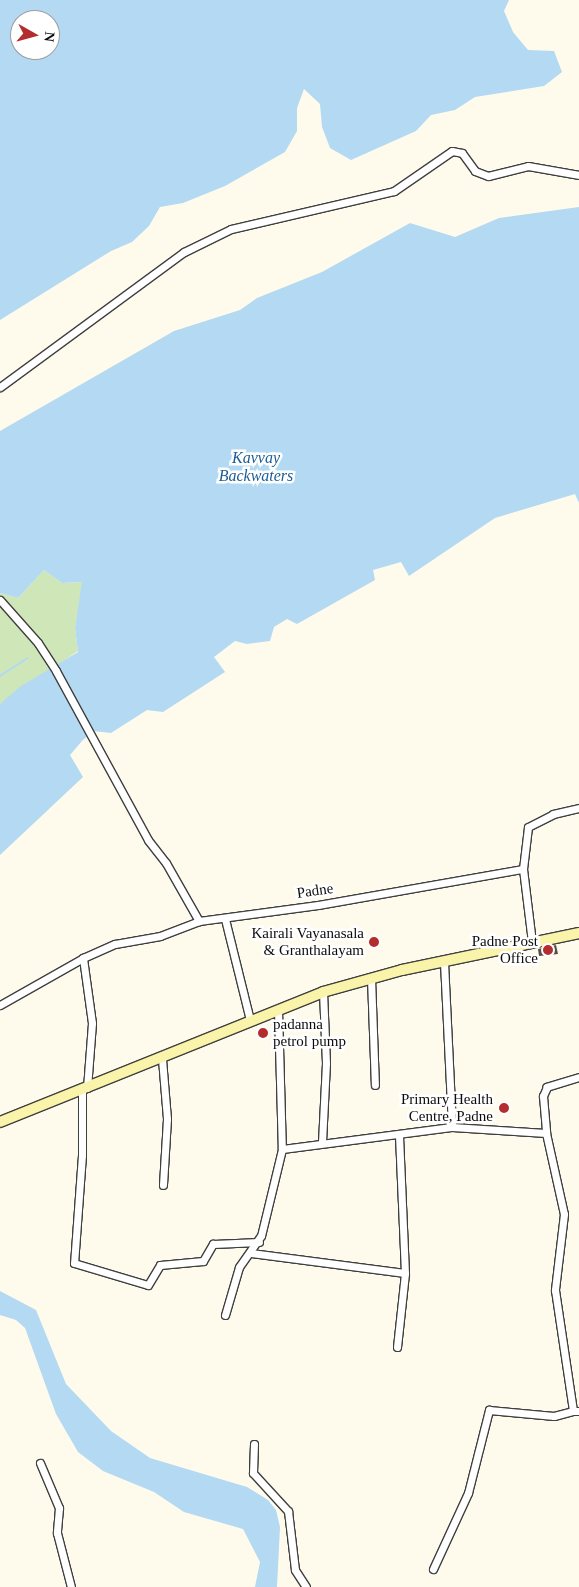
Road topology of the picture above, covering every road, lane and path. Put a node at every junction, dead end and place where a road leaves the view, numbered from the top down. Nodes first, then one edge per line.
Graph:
1 (579, 175) edge
2 (0, 387) edge
3 (0, 600) edge
4 (579, 808) edge
5 (523, 869) junction
6 (225, 919) junction
7 (199, 921) junction
8 (579, 933) edge
9 (532, 942) junction
10 (83, 958) junction
11 (444, 962) junction
12 (372, 978) junction
13 (323, 992) junction
14 (0, 1005) edge
15 (278, 1010) junction
16 (250, 1020) junction
17 (162, 1059) junction
18 (579, 1077) edge
19 (375, 1085) dead end
20 (84, 1089) junction
21 (0, 1122) edge
22 (452, 1127) junction
23 (546, 1133) junction
24 (399, 1134) junction
25 (322, 1142) junction
26 (282, 1149) junction
27 (163, 1185) dead end
28 (259, 1242) junction
29 (251, 1253) junction
30 (405, 1273) junction
31 (225, 1316) dead end
32 (397, 1347) dead end
33 (576, 1411) edge
34 (254, 1444) dead end
35 (40, 1463) dead end
36 (433, 1569) dead end
37 (71, 1587) edge
38 (306, 1587) edge

1 - 2 street
3 - 7 street
4 - 5 street
5 - 6 street, Padne
5 - 9 street
6 - 7 street, Padne
6 - 16 street
7 - 10 street, Padne
8 - 9 main road
9 - 11 main road
10 - 14 street, Padne
10 - 20 street
11 - 12 main road
11 - 22 street
12 - 13 main road
12 - 19 street
13 - 15 main road
13 - 25 street
15 - 16 main road
15 - 26 street
16 - 17 main road
17 - 20 main road
17 - 27 street
18 - 23 street
20 - 21 main road
20 - 28 street
22 - 23 street
22 - 24 street
23 - 33 street
24 - 25 street
24 - 30 street
25 - 26 street
26 - 28 street
28 - 29 street
29 - 30 street
29 - 31 street
30 - 32 street
33 - 36 street
34 - 38 street
35 - 37 street

